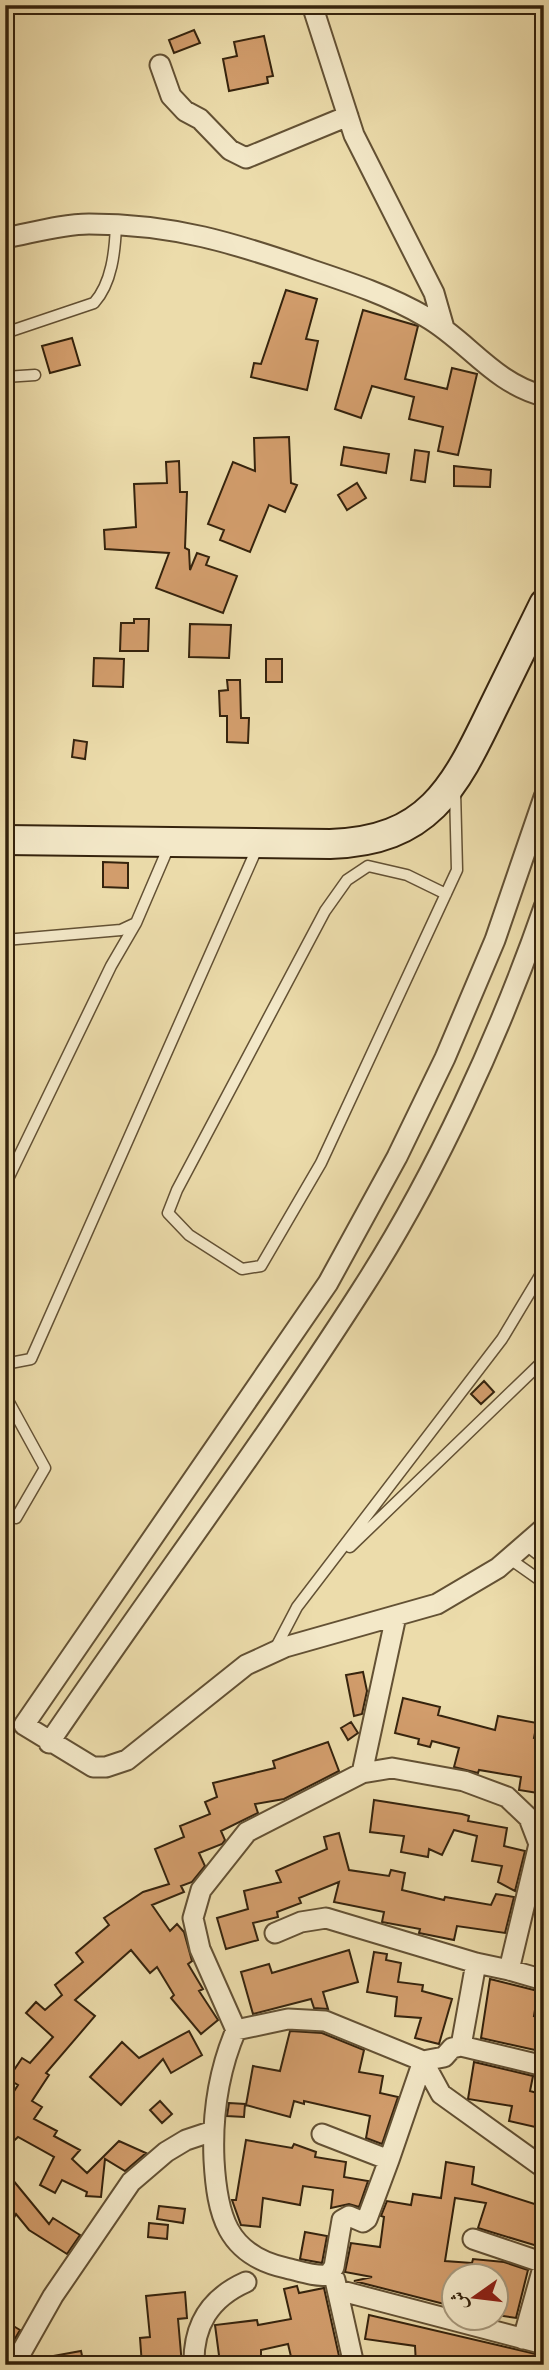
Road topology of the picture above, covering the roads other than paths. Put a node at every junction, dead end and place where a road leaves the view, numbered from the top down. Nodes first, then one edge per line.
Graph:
1 (314, 11) dead end
2 (160, 65) dead end
3 (348, 116) junction
4 (116, 225) junction
5 (5, 238) edge
6 (444, 328) junction
7 (5, 333) edge
8 (35, 375) dead end
9 (5, 377) edge
10 (544, 397) edge
11 (544, 604) edge
12 (454, 783) junction
13 (544, 797) edge
14 (5, 840) edge
15 (170, 842) junction
16 (260, 843) junction
17 (446, 894) junction
18 (544, 907) edge
19 (136, 923) junction
20 (5, 940) edge
21 (5, 1185) edge
22 (544, 1269) edge
23 (544, 1287) edge
24 (524, 1304) junction
25 (544, 1360) edge
26 (5, 1364) edge
27 (5, 1395) edge
28 (16, 1518) dead end
29 (544, 1528) edge
30 (526, 1545) junction
31 (510, 1559) junction
32 (544, 1559) edge
33 (324, 1572) junction
34 (544, 1583) edge
35 (396, 1616) junction
36 (274, 1653) junction
37 (49, 1743) junction
38 (362, 1773) junction
39 (275, 1933) dead end
40 (475, 1963) junction
41 (509, 1970) junction
42 (544, 1980) edge
43 (236, 2029) junction
44 (461, 2046) junction
45 (423, 2061) junction
46 (544, 2066) edge
47 (213, 2131) junction
48 (322, 2134) dead end
49 (389, 2160) junction
50 (544, 2168) edge
51 (473, 2239) dead end
52 (544, 2263) edge
53 (334, 2281) junction
54 (246, 2282) dead end
55 (523, 2339) junction
56 (544, 2344) edge
57 (14, 2365) edge
58 (194, 2365) edge
59 (354, 2365) edge

1 - 3 street
2 - 3 street
3 - 6 street
4 - 5 street
4 - 6 street
4 - 7 lane
6 - 10 street
8 - 9 lane
11 - 12 street
12 - 16 street
12 - 17 lane
13 - 37 street
14 - 15 street
15 - 16 street
15 - 19 lane
16 - 26 lane
17 - 17 lane
18 - 37 street
19 - 20 lane
19 - 21 lane
22 - 24 lane
23 - 24 lane
24 - 33 lane
25 - 33 lane
27 - 28 lane
29 - 30 street
30 - 31 street
30 - 32 lane
31 - 34 lane
31 - 35 street
33 - 36 lane
35 - 36 street
35 - 38 street
36 - 37 street
38 - 41 street
38 - 43 street
39 - 40 street
40 - 41 street
40 - 44 street
41 - 42 street
43 - 45 street
43 - 47 street
44 - 45 street
44 - 46 street
45 - 49 street
45 - 50 street
47 - 53 street
47 - 57 street
48 - 49 street
49 - 53 street
51 - 52 street
52 - 55 street
53 - 55 street
53 - 59 street
54 - 58 street
55 - 56 street

